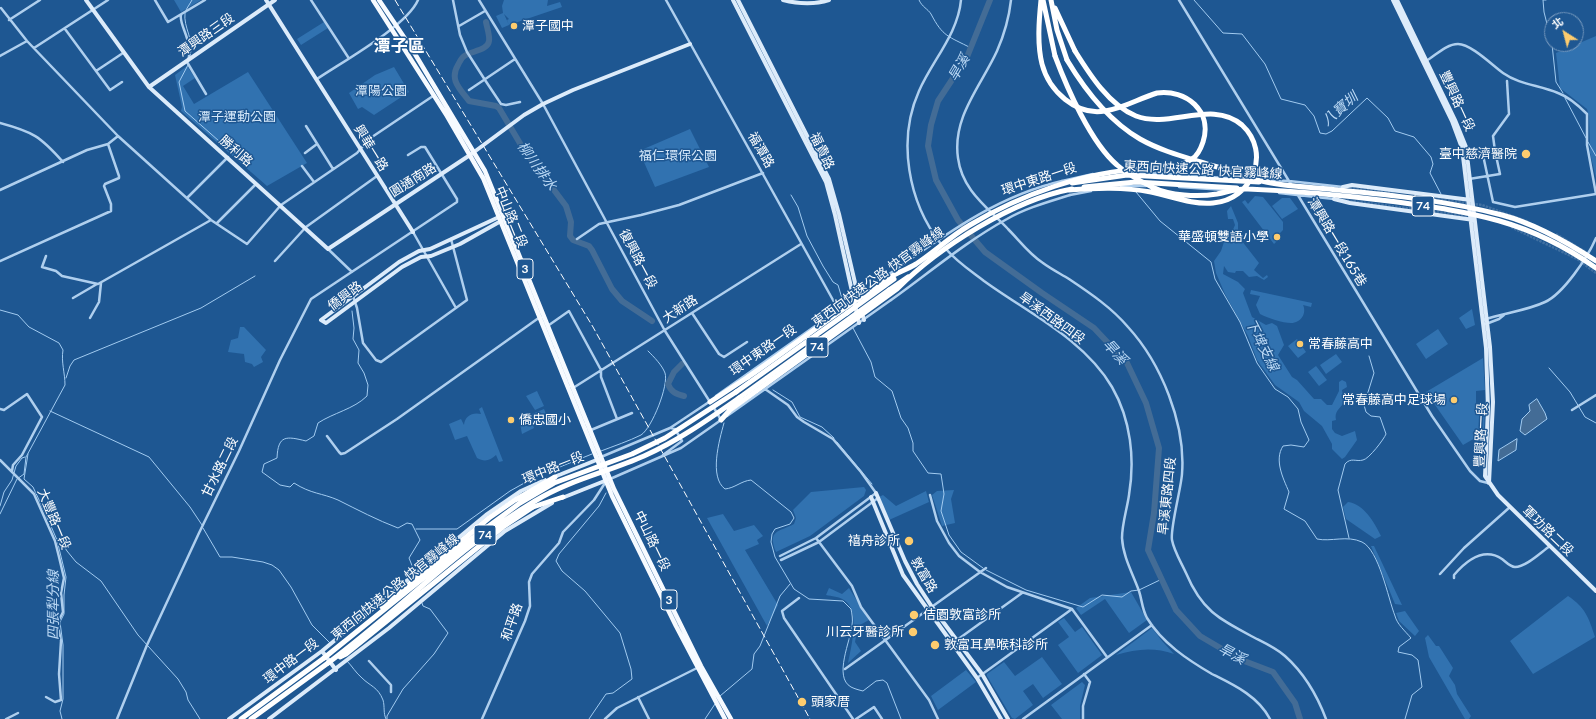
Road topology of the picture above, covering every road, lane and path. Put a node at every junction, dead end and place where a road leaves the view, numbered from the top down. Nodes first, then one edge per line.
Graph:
1 (40, 0) edge
2 (86, 0) edge
3 (108, 0) edge
4 (155, 0) edge
5 (205, 0) edge
6 (266, 0) edge
7 (275, 0) edge
8 (311, 0) edge
9 (373, 0) edge
10 (379, 0) edge
11 (418, 0) edge
12 (453, 0) edge
13 (479, 0) edge
14 (666, 0) edge
15 (733, 0) edge
16 (738, 0) edge
17 (783, 0) edge
18 (829, 0) edge
19 (962, 0) edge
20 (1011, 0) edge
21 (1042, 0) edge
22 (1051, 0) edge
23 (1179, 0) edge
24 (1393, 0) edge
25 (1397, 0) edge
26 (268, 4) junction
27 (1, 8) edge
28 (92, 9) junction
29 (485, 11) junction
30 (180, 14) junction
31 (10, 20) junction
32 (459, 26) junction
33 (395, 27) junction
34 (65, 29) junction
35 (27, 41) junction
36 (690, 44) junction
37 (34, 48) junction
38 (123, 53) junction
39 (0, 56) edge
40 (348, 57) junction
41 (515, 59) junction
42 (189, 61) junction
43 (1425, 61) junction
44 (96, 71) junction
45 (317, 79) junction
46 (484, 80) junction
47 (1507, 81) dead end
48 (122, 82) dead end
49 (149, 87) junction
50 (469, 90) dead end
51 (206, 94) dead end
52 (434, 95) junction
53 (520, 102) dead end
54 (543, 104) junction
55 (0, 123) edge
56 (306, 126) dead end
57 (118, 136) junction
58 (108, 144) junction
59 (317, 144) junction
60 (360, 149) junction
61 (1495, 151) junction
62 (305, 153) dead end
63 (472, 153) junction
64 (408, 155) dead end
65 (1483, 155) junction
66 (228, 157) junction
67 (1466, 158) junction
68 (63, 162) junction
69 (302, 166) dead end
70 (333, 169) junction
71 (763, 173) junction
72 (442, 174) junction
73 (377, 176) junction
74 (1487, 176) junction
75 (1468, 179) junction
76 (1289, 181) junction
77 (314, 182) junction
78 (1064, 182) junction
79 (1266, 182) junction
80 (257, 183) junction
81 (1343, 187) joint
82 (1238, 188) junction
83 (0, 190) edge
84 (1070, 192) junction
85 (1596, 194) edge
86 (1298, 195) junction
87 (187, 198) junction
88 (1334, 198) junction
89 (1341, 199) tunnel mouth
90 (1471, 200) junction
91 (394, 204) junction
92 (282, 205) junction
93 (1000, 211) dead end
94 (992, 215) junction
95 (500, 219) junction
96 (211, 220) junction
97 (1473, 220) junction
98 (606, 222) junction
99 (217, 223) junction
100 (306, 227) junction
101 (412, 232) junction
102 (1596, 238) edge
103 (577, 239) dead end
104 (451, 240) junction
105 (801, 244) junction
106 (454, 246) junction
107 (328, 249) junction
108 (424, 251) junction
109 (46, 256) dead end
110 (426, 256) junction
111 (0, 260) edge
112 (275, 261) dead end
113 (1596, 261) edge
114 (915, 264) junction
115 (1596, 268) edge
116 (352, 272) junction
117 (912, 274) junction
118 (100, 283) junction
119 (353, 296) junction
120 (858, 296) junction
121 (73, 298) dead end
122 (853, 299) junction
123 (356, 301) junction
124 (456, 308) junction
125 (838, 309) junction
126 (692, 313) junction
127 (540, 317) junction
128 (90, 318) dead end
129 (864, 320) junction
130 (1485, 322) junction
131 (859, 323) junction
132 (549, 325) junction
133 (665, 330) junction
134 (747, 342) dead end
135 (601, 370) junction
136 (571, 389) junction
137 (765, 389) junction
138 (1596, 395) edge
139 (710, 402) junction
140 (0, 409) edge
141 (1572, 410) dead end
142 (632, 413) dead end
143 (617, 419) junction
144 (721, 420) junction
145 (670, 428) junction
146 (591, 430) junction
147 (327, 436) dead end
148 (659, 458) junction
149 (599, 459) junction
150 (0, 460) edge
151 (12, 471) junction
152 (555, 477) junction
153 (608, 480) junction
154 (1488, 483) junction
155 (876, 493) junction
156 (930, 495) dead end
157 (563, 497) junction
158 (871, 497) junction
159 (878, 498) junction
160 (873, 502) junction
161 (1510, 507) junction
162 (816, 538) junction
163 (819, 542) junction
164 (1550, 546) junction
165 (436, 556) junction
166 (780, 556) dead end
167 (781, 560) dead end
168 (986, 568) dead end
169 (980, 572) junction
170 (452, 574) junction
171 (1440, 574) dead end
172 (1454, 578) dead end
173 (1596, 591) edge
174 (1022, 593) junction
175 (799, 598) dead end
176 (932, 607) junction
177 (1072, 609) junction
178 (927, 610) junction
179 (1152, 625) junction
180 (957, 640) junction
181 (886, 641) junction
182 (322, 651) junction
183 (1107, 657) junction
184 (324, 658) junction
185 (369, 661) dead end
186 (328, 663) junction
187 (699, 667) junction
188 (845, 669) dead end
189 (336, 670) junction
190 (982, 674) junction
191 (1084, 674) junction
192 (977, 678) junction
193 (391, 692) dead end
194 (46, 697) dead end
195 (638, 697) junction
196 (18, 713) dead end
197 (6, 719) edge
198 (117, 719) edge
199 (229, 719) edge
200 (241, 719) edge
201 (251, 719) edge
202 (269, 719) edge
203 (482, 719) edge
204 (605, 719) edge
205 (648, 719) edge
206 (725, 719) edge
207 (731, 719) edge
208 (854, 719) edge
209 (882, 719) edge
210 (938, 719) edge
211 (1001, 719) edge
212 (1008, 719) edge
213 (1023, 719) edge
214 (1083, 719) edge
215 (1270, 719) edge
216 (1326, 719) edge

1 - 31 street
2 - 28 street, 勝利路
3 - 28 street
4 - 30 street
5 - 30 street
6 - 26 street, 興華一路
7 - 26 street, 潭興路三段
8 - 40 street
9 - 33 main road, 中山路二段 / 3
10 - 33 main road, 中山路二段 / 3
11 - 33 street
12 - 32 street
13 - 29 street, 復興路一段
14 - 36 street, 福潭路
15 - 122 street, 福貴路
16 - 120 street, 福貴路
17 - 18 street
19 - 179 street, 旱溪西路四段
20 - 94 street, 旱溪東路四段
21 - 78 highway, bridge
21 - 82 highway, bridge
22 - 79 highway, bridge
22 - 84 highway, bridge
23 - 76 street, 潭興路一段165巷
24 - 43 street, 豐興路一段
25 - 43 street, 豐興路一段
26 - 42 street, 潭興路三段
26 - 45 street, 興華一路
27 - 31 street
28 - 34 street
28 - 38 street, 勝利路
29 - 32 street
29 - 41 street, 復興路一段
30 - 42 street
31 - 35 street
32 - 46 street
33 - 40 street
33 - 52 main road, 中山路二段 / 3
33 - 63 main road, 中山路二段 / 3
34 - 37 street
34 - 44 street
35 - 37 street
35 - 39 street
36 - 54 street
36 - 71 street, 福潭路
37 - 57 street
38 - 44 street
38 - 49 street, 勝利路
40 - 45 street
41 - 46 street
41 - 54 street, 復興路一段
42 - 49 street, 潭興路三段
42 - 51 street
43 - 67 street, 豐興路一段
43 - 85 street
44 - 48 street
45 - 60 street, 興華一路
46 - 50 street
46 - 53 street
47 - 61 street
49 - 66 street, 勝利路
52 - 60 street
52 - 63 main road, 中山路二段 / 3
54 - 63 street, 圓通南路
54 - 98 street, 復興路一段
55 - 68 street
56 - 59 street
57 - 58 street
57 - 87 street
58 - 68 street
58 - 111 street
59 - 62 street
59 - 70 street
60 - 70 street
60 - 73 street, 興華一路
61 - 65 street
61 - 74 street
63 - 72 street, 圓通南路
63 - 95 main road, 中山路二段 / 3
63 - 132 main road, 中山路二段 / 3
64 - 72 street
65 - 67 street
65 - 74 street
66 - 80 street, 勝利路
66 - 87 street
67 - 75 street, 豐興路一段
68 - 83 street
69 - 77 street
70 - 77 street
71 - 98 street
71 - 105 street, 福潭路
72 - 91 street, 圓通南路
72 - 101 street
73 - 91 street, 興華一路
73 - 100 street
74 - 75 street
74 - 85 street
75 - 90 street, 豐興路一段
76 - 78 street, 環中東路一段
76 - 81 street, 環中東路一段
76 - 86 street, 潭興路一段165巷
77 - 92 street
78 - 79 highway, 東西向快速公路 快官霧峰線 / 74, bridge
78 - 114 highway, 東西向快速公路 快官霧峰線 / 74, bridge
78 - 120 street, 環中東路一段, bridge
79 - 113 highway, 東西向快速公路 快官霧峰線 / 74, bridge
80 - 92 street, 勝利路
80 - 99 street
81 - 90 street
82 - 84 highway, 東西向快速公路 快官霧峰線 / 74, bridge
82 - 115 highway, 東西向快速公路 快官霧峰線 / 74, bridge
84 - 86 street, 環中東路一段
84 - 117 highway, 東西向快速公路 快官霧峰線 / 74, bridge
84 - 129 street, 環中東路一段, bridge
86 - 88 street, 環中東路一段
86 - 154 street, 潭興路一段165巷
87 - 96 street
88 - 89 street, 環中東路一段
88 - 97 street
90 - 97 street, 豐興路一段
91 - 101 street, 興華一路
91 - 107 street, 圓通南路
92 - 99 street
92 - 100 street, 勝利路
93 - 94 street
94 - 216 street, 旱溪東路四段
95 - 104 street, 僑興路
95 - 106 street, 僑興路
95 - 127 main road, 中山路二段 / 3
96 - 99 street
96 - 118 street
97 - 130 street, 豐興路一段
98 - 103 street
98 - 133 street, 復興路一段
100 - 107 street, 勝利路
100 - 112 street
101 - 108 street, 興華一路
101 - 116 street
102 - 130 street
104 - 106 street
104 - 108 street, 僑興路
105 - 125 street, 福潭路
105 - 126 street, 大新路
106 - 110 street, 僑興路
106 - 124 street
107 - 116 street, 勝利路
108 - 110 street, 興華一路
108 - 119 street, 僑興路
109 - 118 street
110 - 123 street, 僑興路
110 - 124 street, 興華一路
114 - 139 highway, bridge
114 - 184 highway, 東西向快速公路 快官霧峰線 / 74, bridge
116 - 198 street, 甘水路二段
117 - 144 highway, 74, bridge
117 - 186 highway, 東西向快速公路 快官霧峰線 / 74, bridge
118 - 121 street
118 - 128 street
119 - 123 street
119 - 123 street, 僑興路
120 - 122 street, 環中東路一段
120 - 129 street, 福貴路
122 - 125 street, 環中東路一段
122 - 131 street, 福貴路
123 - 124 street
125 - 139 street, 環中東路一段
126 - 133 street, 大新路
126 - 134 street
127 - 136 main road, 中山路二段 / 3
127 - 147 street
129 - 131 street, 環中東路一段
130 - 154 street, 豐興路一段
131 - 137 street, 環中東路一段
132 - 135 street
132 - 136 main road, 中山路二段 / 3
133 - 135 street, 大新路
133 - 139 street, 復興路一段
135 - 136 street, 大新路
135 - 143 street
136 - 146 main road, 中山路二段 / 3
136 - 149 main road, 中山路二段 / 3
137 - 144 street, 環中東路一段
137 - 155 street
138 - 141 street
139 - 144 street, 復興路一段
139 - 145 street, 環中東路一段
140 - 151 street
142 - 143 street
143 - 146 street
144 - 148 street, 環中東路一段
145 - 148 street
145 - 149 street, 環中東路一段
146 - 149 main road, 中山路二段 / 3
148 - 153 street, 環中東路一段
149 - 152 street, 環中路一段
149 - 153 main road, 中山路二段 / 3
150 - 151 street, 大豐路一段
151 - 194 street, 大豐路一段
152 - 165 street, 環中路一段
152 - 184 highway, bridge
153 - 157 street
153 - 187 main road, 中山路一段 / 3
153 - 203 street, 和平路
154 - 161 street, 軍功路二段
155 - 158 street
155 - 159 street, 敦富路
156 - 169 street
157 - 170 street
157 - 186 highway, bridge
158 - 160 street, 敦富路
158 - 162 street
159 - 160 street
159 - 176 street, 敦富路
160 - 163 street
160 - 178 street, 敦富路
161 - 164 street, 軍功路二段
161 - 171 street
162 - 163 street
162 - 166 street
163 - 167 street
163 - 181 street
164 - 172 street
164 - 173 street, 軍功路二段
165 - 170 street
165 - 182 street, 環中路一段
168 - 169 street
169 - 174 street
169 - 176 street
170 - 189 street
174 - 177 street
174 - 180 street
175 - 208 street
176 - 178 street
176 - 180 street, 敦富路
177 - 183 street
177 - 190 street
178 - 181 street
178 - 192 street, 敦富路
179 - 183 street
179 - 215 street, 旱溪西路四段
180 - 190 street, 敦富路
181 - 188 street
181 - 210 street
182 - 189 street
182 - 199 street, 環中路一段
183 - 191 street
184 - 200 highway, 東西向快速公路 快官霧峰線 / 74
185 - 193 street
186 - 201 highway, 東西向快速公路 快官霧峰線 / 74
187 - 195 street
187 - 206 main road, 中山路一段 / 3
187 - 207 main road, 中山路一段 / 3
189 - 202 street
190 - 192 street
190 - 212 street, 敦富路
191 - 213 street
191 - 214 street
192 - 211 street, 敦富路
195 - 204 street
195 - 205 street
196 - 197 street
208 - 209 street

